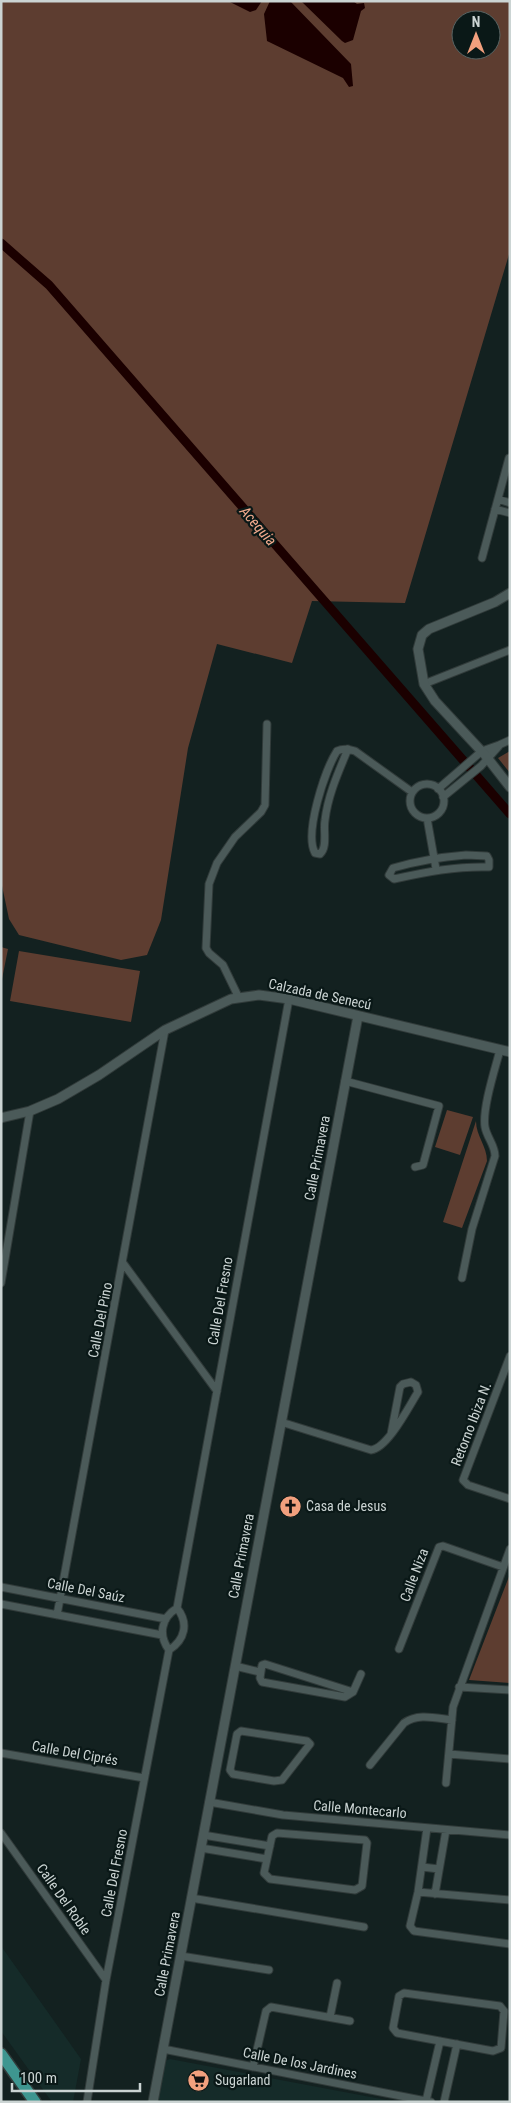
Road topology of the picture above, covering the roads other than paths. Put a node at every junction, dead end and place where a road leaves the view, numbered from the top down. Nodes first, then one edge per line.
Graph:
1 (509, 458) edge
2 (498, 499) junction
3 (510, 503) edge
4 (495, 509) junction
5 (510, 513) edge
6 (482, 558) dead end
7 (510, 593) edge
8 (510, 650) edge
9 (424, 684) junction
10 (267, 724) dead end
11 (510, 740) edge
12 (499, 746) junction
13 (348, 749) junction
14 (482, 751) junction
15 (488, 759) junction
16 (510, 787) edge
17 (438, 789) junction
18 (412, 792) junction
19 (318, 796) junction
20 (443, 797) junction
21 (328, 799) junction
22 (427, 818) junction
23 (435, 857) junction
24 (436, 869) junction
25 (238, 996) junction
26 (289, 999) junction
27 (358, 1016) junction
28 (165, 1030) junction
29 (500, 1050) junction
30 (510, 1052) edge
31 (345, 1081) junction
32 (30, 1111) junction
33 (1, 1118) edge
34 (414, 1167) dead end
35 (124, 1263) junction
36 (462, 1278) dead end
37 (1, 1283) edge
38 (510, 1356) edge
39 (216, 1391) junction
40 (281, 1422) junction
41 (391, 1434) junction
42 (510, 1499) edge
43 (510, 1549) edge
44 (503, 1567) junction
45 (1, 1586) edge
46 (60, 1598) junction
47 (1, 1604) edge
48 (177, 1608) junction
49 (57, 1615) junction
50 (166, 1619) junction
51 (162, 1635) junction
52 (399, 1649) dead end
53 (169, 1650) junction
54 (235, 1666) junction
55 (260, 1672) junction
56 (362, 1674) dead end
57 (459, 1687) junction
58 (510, 1690) edge
59 (353, 1692) junction
60 (452, 1720) junction
61 (219, 1750) junction
62 (233, 1752) junction
63 (1, 1753) edge
64 (449, 1754) junction
65 (510, 1759) edge
66 (370, 1765) dead end
67 (144, 1778) junction
68 (446, 1783) dead end
69 (209, 1802) junction
70 (427, 1828) junction
71 (446, 1830) junction
72 (1, 1833) edge
73 (203, 1835) junction
74 (510, 1835) edge
75 (270, 1846) junction
76 (201, 1848) junction
77 (267, 1859) junction
78 (422, 1867) junction
79 (439, 1869) junction
80 (418, 1892) junction
81 (435, 1894) junction
82 (191, 1898) junction
83 (510, 1900) edge
84 (364, 1927) dead end
85 (510, 1944) edge
86 (181, 1956) junction
87 (269, 1970) dead end
88 (106, 1980) junction
89 (337, 1983) dead end
90 (330, 2017) junction
91 (350, 2021) dead end
92 (440, 2040) junction
93 (457, 2044) junction
94 (163, 2049) junction
95 (1, 2054) edge
96 (253, 2067) junction
97 (429, 2101) edge
98 (35, 2102) edge
99 (86, 2102) edge
100 (153, 2102) edge
101 (444, 2102) edge

1 - 2 street
2 - 3 street
2 - 4 street
4 - 5 street
4 - 6 street
7 - 9 street
8 - 9 street
9 - 14 street
10 - 25 street
11 - 12 street
12 - 14 street
12 - 15 street
13 - 18 street
13 - 19 street
13 - 21 street
14 - 15 street
14 - 17 street
15 - 16 street
15 - 20 street
17 - 18 street
17 - 20 street
18 - 22 street
19 - 21 street
19 - 21 street
20 - 22 street
22 - 23 street
23 - 24 street
23 - 24 street
23 - 24 street
25 - 26 street, Calzada de Senecú
25 - 28 street, Calzada de Senecú
26 - 27 street, Calzada de Senecú
26 - 39 street, Calle Del Fresno
27 - 29 street, Calzada de Senecú
27 - 31 street, Calle Primavera
28 - 32 street, Calzada de Senecú
28 - 35 street, Calle Del Pino
29 - 30 street, Calzada de Senecú
29 - 36 street
31 - 34 street
31 - 40 street, Calle Primavera
32 - 33 street, Calzada de Senecú
32 - 37 street
35 - 39 street
35 - 46 street, Calle Del Pino
38 - 42 street, Retorno Ibiza N.
39 - 48 street, Calle Del Fresno
40 - 41 street
40 - 54 street, Calle Primavera
41 - 41 street
43 - 44 street
44 - 52 street, Calle Niza
44 - 57 street
45 - 46 street, Calle Del Saúz
46 - 49 street, Calle Del Pino
46 - 50 street, Calle Del Saúz
47 - 49 street
48 - 50 street
48 - 53 street, Calle Del Fresno
49 - 51 street
50 - 51 street
51 - 53 street
53 - 67 street, Calle Del Fresno
54 - 55 street
54 - 61 street, Calle Primavera
55 - 59 street
55 - 59 street
56 - 59 street
57 - 58 street
57 - 60 street
60 - 64 street
60 - 66 street
61 - 62 street
61 - 69 street, Calle Primavera
62 - 62 street
63 - 67 street, Calle Del Ciprés
64 - 65 street
64 - 68 street
67 - 88 street, Calle Del Fresno
69 - 70 street, Calle Montecarlo
69 - 73 street, Calle Primavera
70 - 71 street, Calle Montecarlo
70 - 78 street
71 - 74 street, Calle Montecarlo
71 - 79 street
72 - 88 street, Calle Del Roble
73 - 75 street
73 - 76 street, Calle Primavera
75 - 77 street
75 - 77 street
76 - 77 street
76 - 82 street, Calle Primavera
78 - 79 street
78 - 80 street
79 - 81 street
80 - 81 street
80 - 85 street
81 - 83 street
82 - 84 street
82 - 86 street, Calle Primavera
86 - 87 street
86 - 94 street, Calle Primavera
88 - 99 street, Calle Del Fresno
89 - 90 street
90 - 91 street
90 - 96 street
92 - 93 street
92 - 93 street
92 - 97 street
93 - 101 street
94 - 96 street, Calle De los Jardines
94 - 100 street, Calle Primavera
95 - 98 main road
96 - 97 street, Calle De los Jardines

